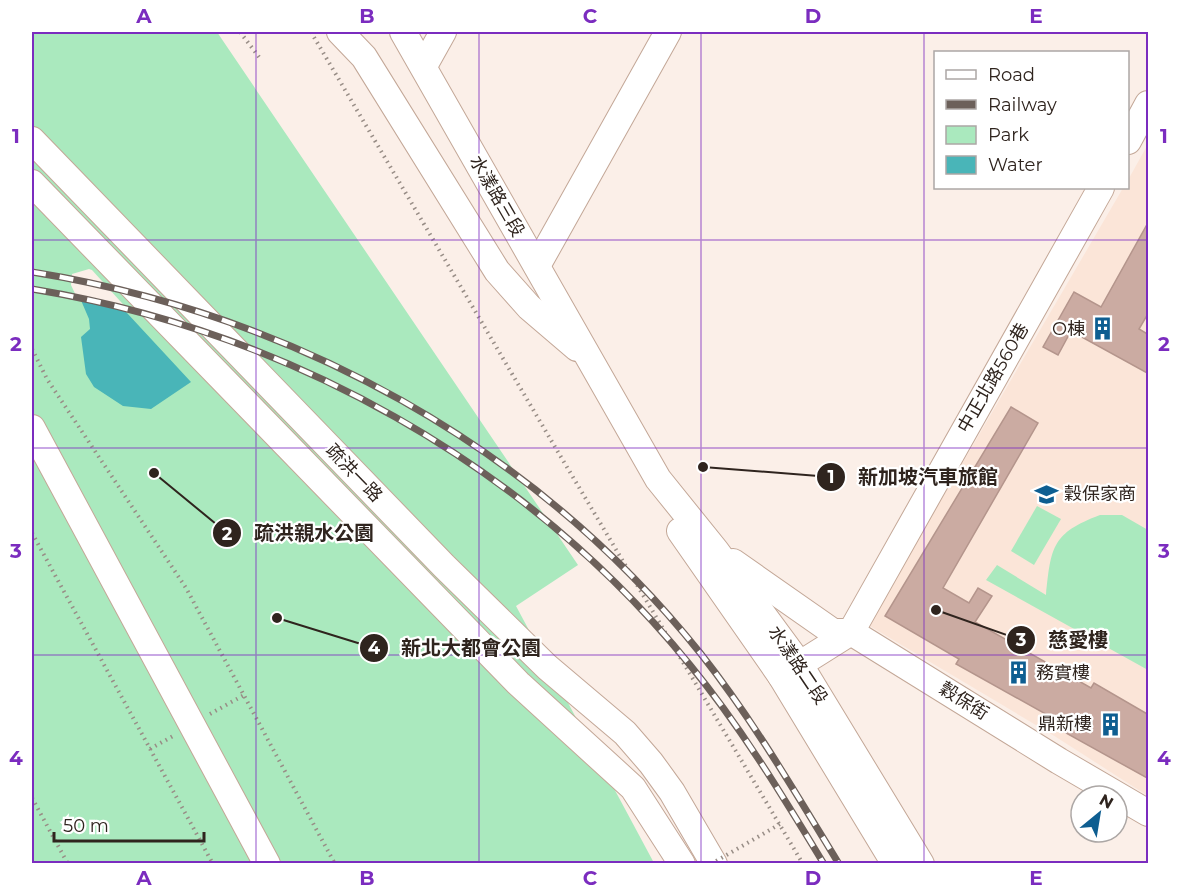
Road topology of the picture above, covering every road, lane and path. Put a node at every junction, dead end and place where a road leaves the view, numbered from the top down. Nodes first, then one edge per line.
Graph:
1 (240, 32) edge
2 (311, 32) edge
3 (340, 32) edge
4 (404, 32) edge
5 (443, 32) edge
6 (668, 32) edge
7 (259, 57) dead end
8 (424, 66) junction
9 (1149, 104) edge
10 (1129, 139) edge
11 (32, 140) edge
12 (32, 183) edge
13 (1100, 189) edge
14 (537, 266) junction
15 (32, 349) edge
16 (590, 360) junction
17 (32, 428) edge
18 (658, 479) junction
19 (32, 533) edge
20 (716, 551) junction
21 (851, 632) junction
22 (791, 671) junction
23 (32, 798) edge
24 (1149, 813) edge
25 (780, 825) junction
26 (68, 864) edge
27 (213, 864) edge
28 (267, 864) edge
29 (335, 864) edge
30 (682, 864) edge
31 (713, 864) edge
32 (803, 864) edge
33 (895, 864) edge
34 (921, 864) edge

1 - 7 path
2 - 25 path
3 - 16 street
4 - 8 street, 水漾路三段
5 - 8 street
6 - 14 street
8 - 14 street, 水漾路三段
9 - 10 street
11 - 31 street, 疏洪一路
12 - 30 street, 疏洪一路
13 - 21 street, 中正北路560巷
14 - 16 street, 水漾路三段
15 - 29 path
16 - 18 street, 水漾路二段
17 - 28 street
18 - 20 street, 水漾路二段
18 - 22 street, 水漾路二段
19 - 27 path
20 - 21 street, 穀保街
20 - 22 street, 水漾路二段
21 - 22 street
21 - 24 street, 穀保街
22 - 33 street, 水漾路二段
22 - 34 street, 水漾路二段
23 - 26 path
25 - 31 path, bridge
25 - 32 path

